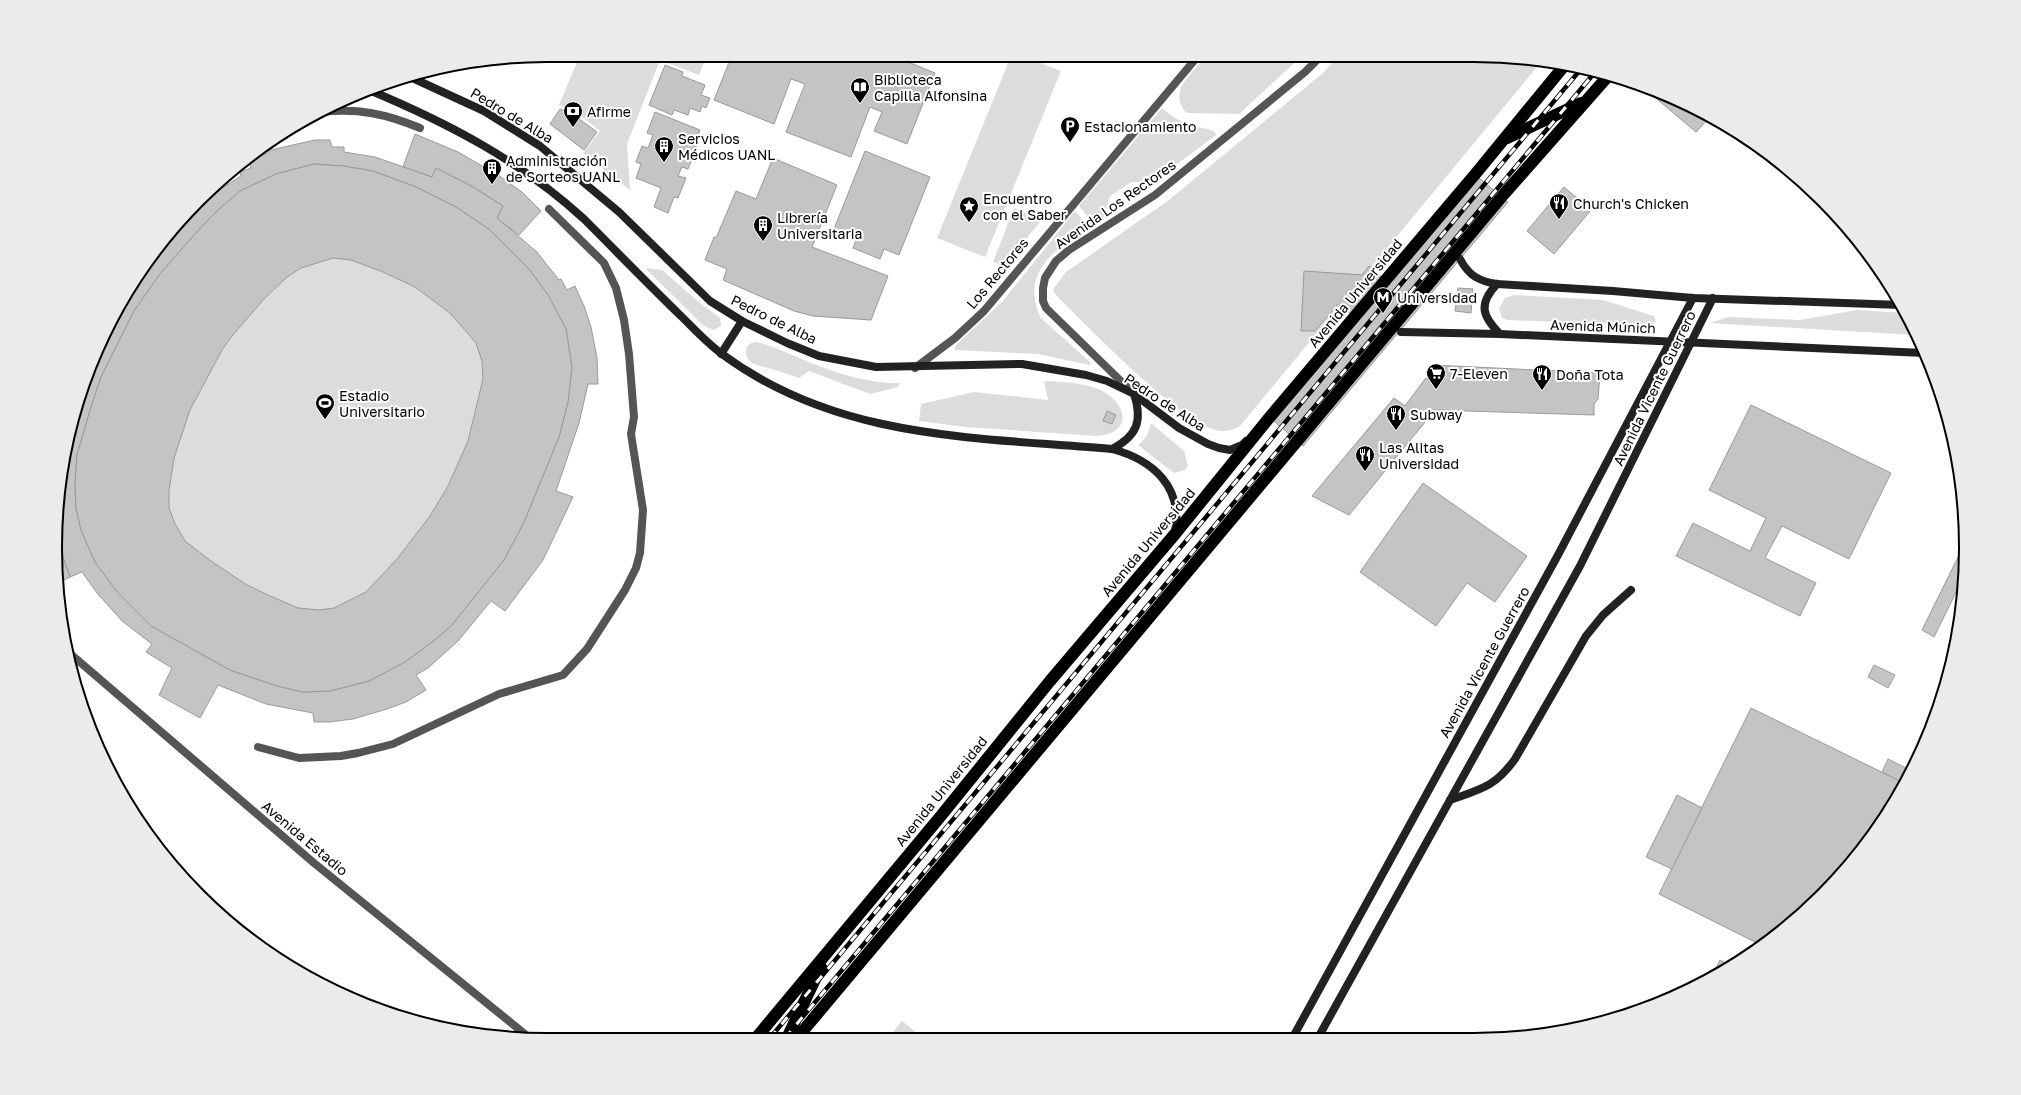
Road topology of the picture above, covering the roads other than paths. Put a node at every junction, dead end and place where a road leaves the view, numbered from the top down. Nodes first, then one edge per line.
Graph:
1 (1193, 62) edge
2 (1315, 62) edge
3 (1561, 70) edge
4 (417, 80) edge
5 (1604, 80) edge
6 (377, 93) edge
7 (1586, 101) junction
8 (336, 110) edge
9 (420, 128) dead end
10 (1504, 139) junction
11 (549, 208) dead end
12 (1460, 259) dead end
13 (1497, 284) junction
14 (1693, 298) junction
15 (1713, 298) junction
16 (1894, 305) edge
17 (742, 321) junction
18 (1401, 332) dead end
19 (1500, 334) junction
20 (1672, 342) junction
21 (1691, 342) junction
22 (721, 354) junction
23 (1918, 354) edge
24 (915, 368) junction
25 (1134, 394) junction
26 (1269, 418) junction
27 (1112, 449) junction
28 (1175, 534) junction
29 (1631, 590) dead end
30 (75, 659) edge
31 (258, 747) dead end
32 (1450, 800) junction
33 (830, 949) junction
34 (523, 1032) edge
35 (760, 1033) edge
36 (789, 1033) edge
37 (801, 1033) edge
38 (1296, 1033) edge
39 (1320, 1033) edge

1 - 24 street, Los Rectores
2 - 25 street, Avenida Los Rectores
3 - 10 highway, Avenida Universidad
4 - 17 main road, Pedro de Alba
5 - 7 highway
6 - 22 main road
7 - 10 highway
7 - 37 highway
8 - 9 street
10 - 26 highway, Avenida Universidad
11 - 31 street
12 - 13 main road
13 - 14 main road
13 - 19 main road
14 - 15 main road
14 - 20 main road, Avenida Vicente Guerrero
15 - 16 main road
15 - 21 main road, Avenida Vicente Guerrero
17 - 22 main road
17 - 24 main road, Pedro de Alba
18 - 19 main road, Avenida Múnich
19 - 20 main road, Avenida Múnich
20 - 21 main road, Avenida Múnich
20 - 38 main road, Avenida Vicente Guerrero
21 - 23 main road, Avenida Múnich
21 - 32 main road, Avenida Vicente Guerrero
22 - 27 main road
24 - 25 main road, Pedro de Alba
25 - 26 main road, Pedro de Alba
25 - 27 main road
26 - 28 highway, Avenida Universidad
27 - 28 main road
28 - 33 highway, Avenida Universidad
29 - 32 main road
30 - 34 street, Avenida Estadio
32 - 39 main road, Avenida Vicente Guerrero
33 - 35 highway, Avenida Universidad
33 - 36 highway

